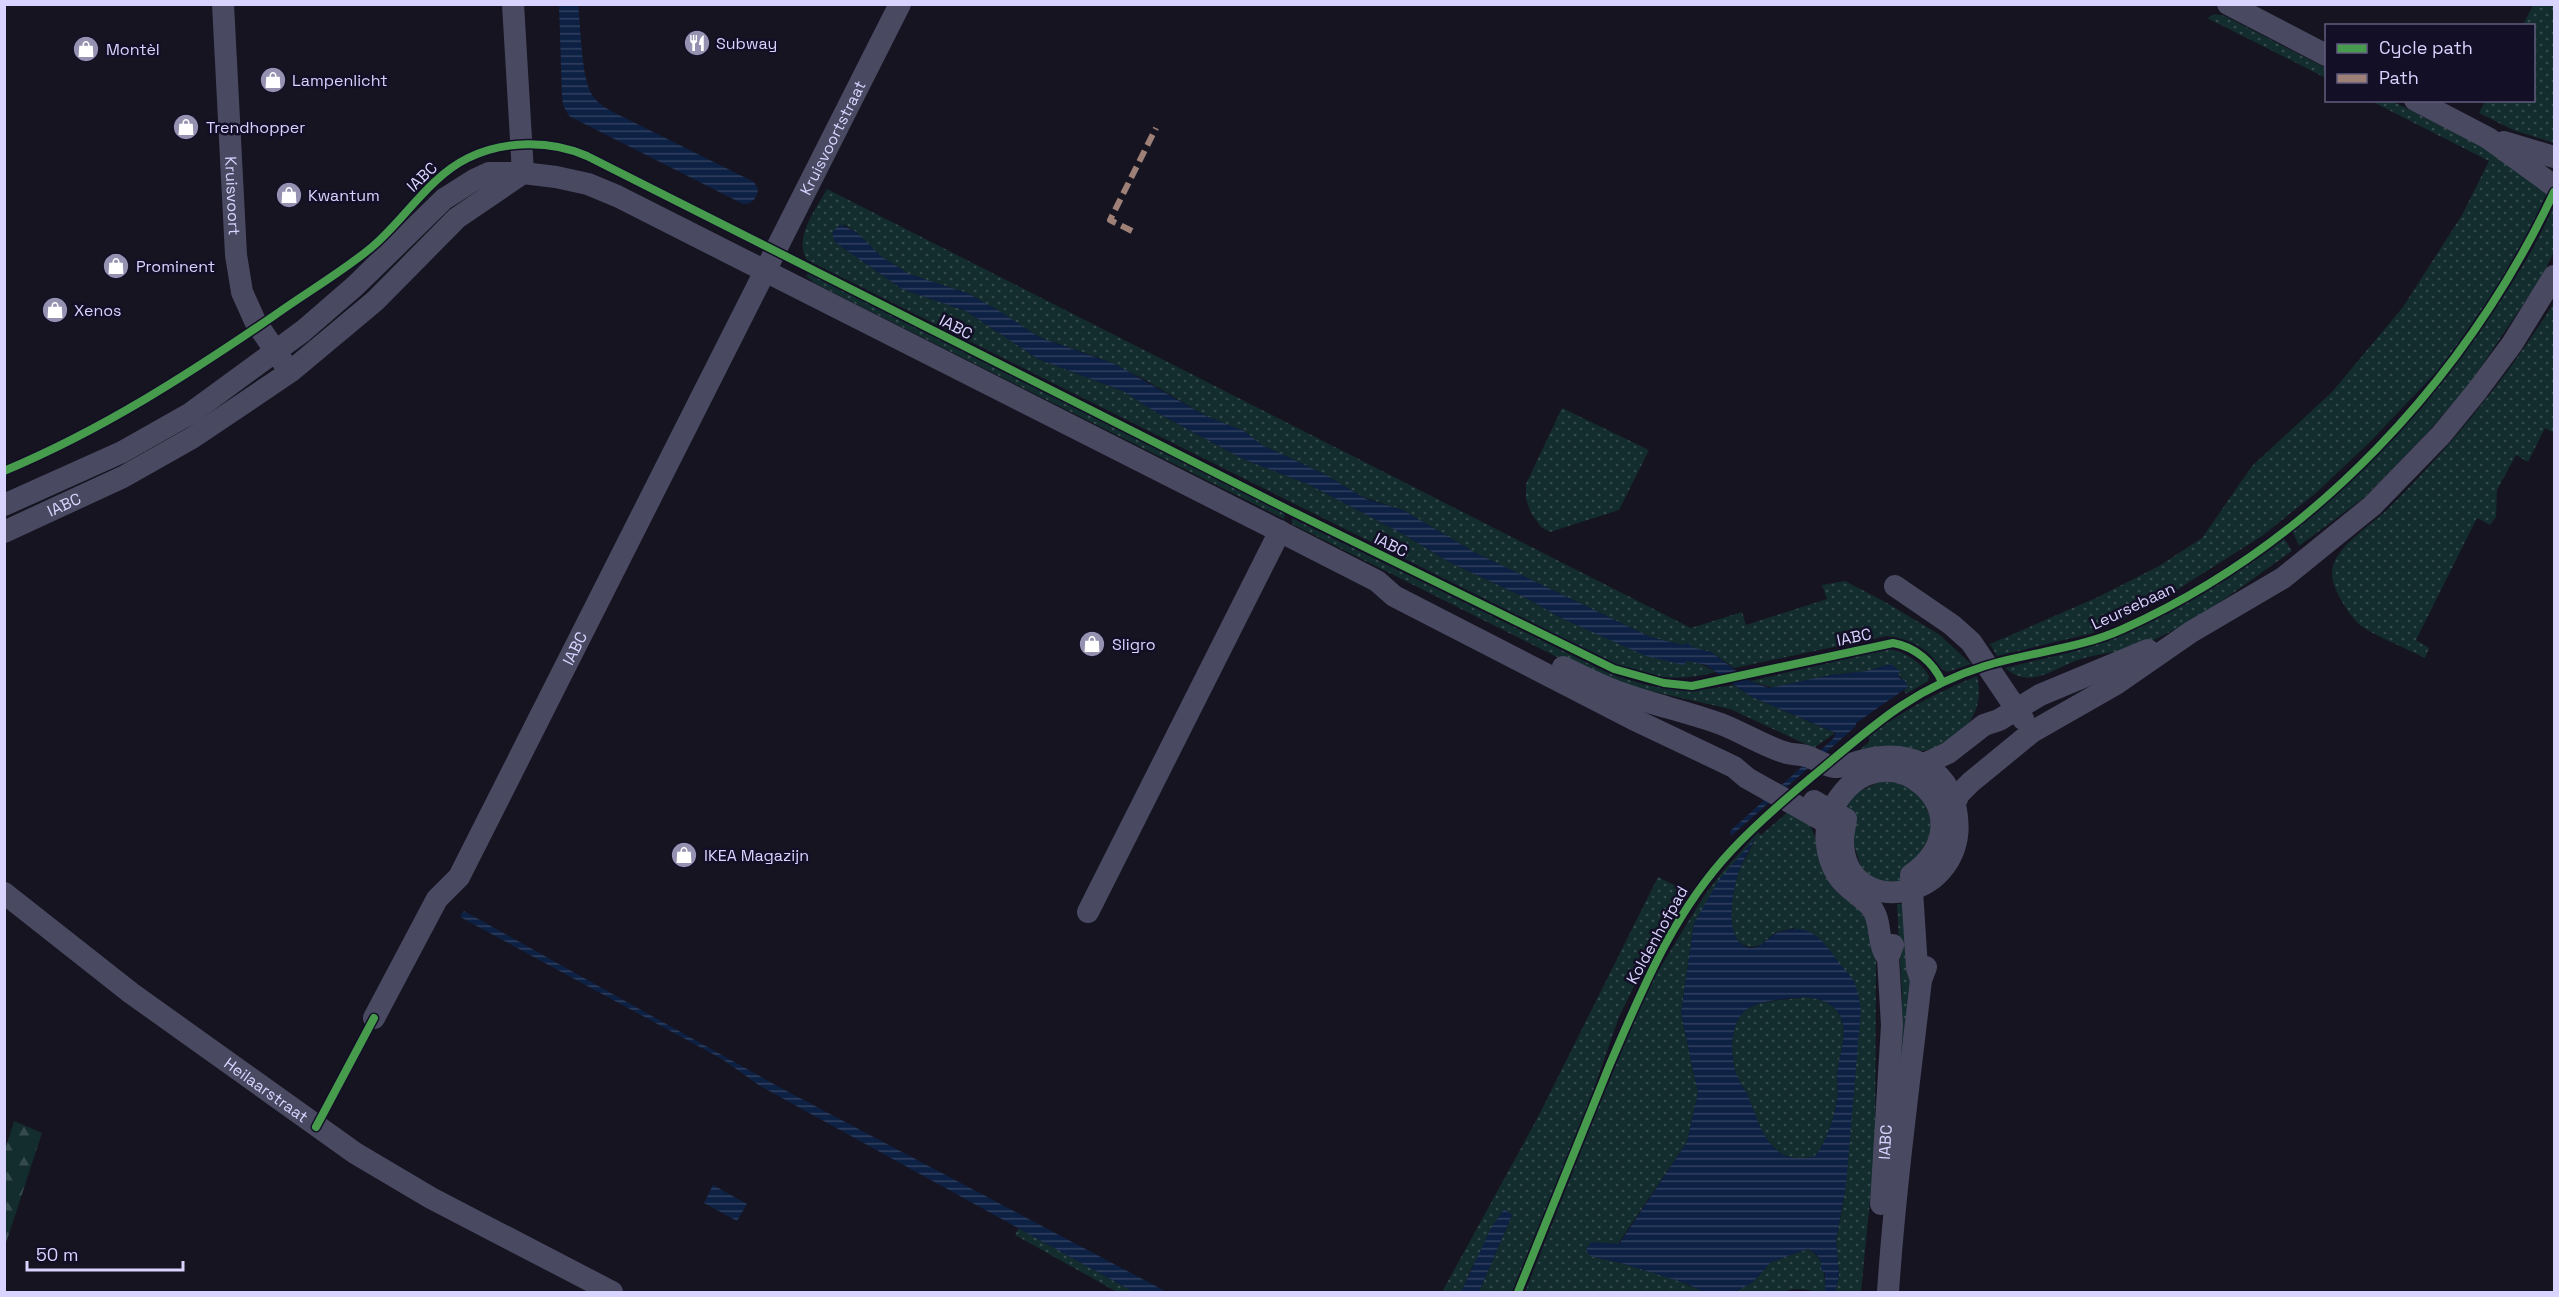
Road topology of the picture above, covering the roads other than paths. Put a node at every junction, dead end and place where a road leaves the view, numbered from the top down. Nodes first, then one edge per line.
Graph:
1 (224, 4) edge
2 (513, 4) edge
3 (900, 4) edge
4 (2228, 4) edge
5 (2325, 54) edge
6 (2419, 102) edge
7 (2488, 138) junction
8 (2554, 157) edge
9 (523, 173) junction
10 (2554, 186) edge
11 (765, 271) junction
12 (2554, 276) edge
13 (276, 353) junction
14 (290, 372) junction
15 (4, 505) edge
16 (1280, 531) junction
17 (4, 532) edge
18 (1377, 581) junction
19 (1895, 586) dead end
20 (2191, 632) junction
21 (2008, 714) junction
22 (2032, 732) junction
23 (1841, 772) junction
24 (1930, 776) junction
25 (1955, 802) junction
26 (1829, 816) junction
27 (1919, 888) junction
28 (4, 893) edge
29 (1875, 899) junction
30 (1088, 912) dead end
31 (374, 1018) dead end
32 (612, 1293) edge
33 (1875, 1293) edge
34 (1888, 1293) edge

1 - 13 street, Kruisvoort
2 - 9 street
3 - 11 street, Kruisvoortstraat
4 - 5 street
6 - 7 street
7 - 8 street
7 - 10 street
9 - 11 street, IABC
9 - 13 street, IABC
9 - 14 street, IABC
11 - 16 street, IABC
11 - 31 street, IABC
12 - 20 street
13 - 14 street, Kruisvoort
13 - 15 street, IABC
14 - 17 street, IABC
16 - 18 street, IABC
16 - 30 street
18 - 23 street, IABC
18 - 26 street, IABC
19 - 21 street
20 - 21 street
20 - 22 street
21 - 22 street
21 - 24 street
22 - 25 street
23 - 24 street
23 - 26 street
24 - 25 street
24 - 27 street
25 - 27 street
26 - 29 street
27 - 29 street
27 - 34 street, IABC
28 - 32 street, Heilaarstraat
29 - 33 street, IABC

